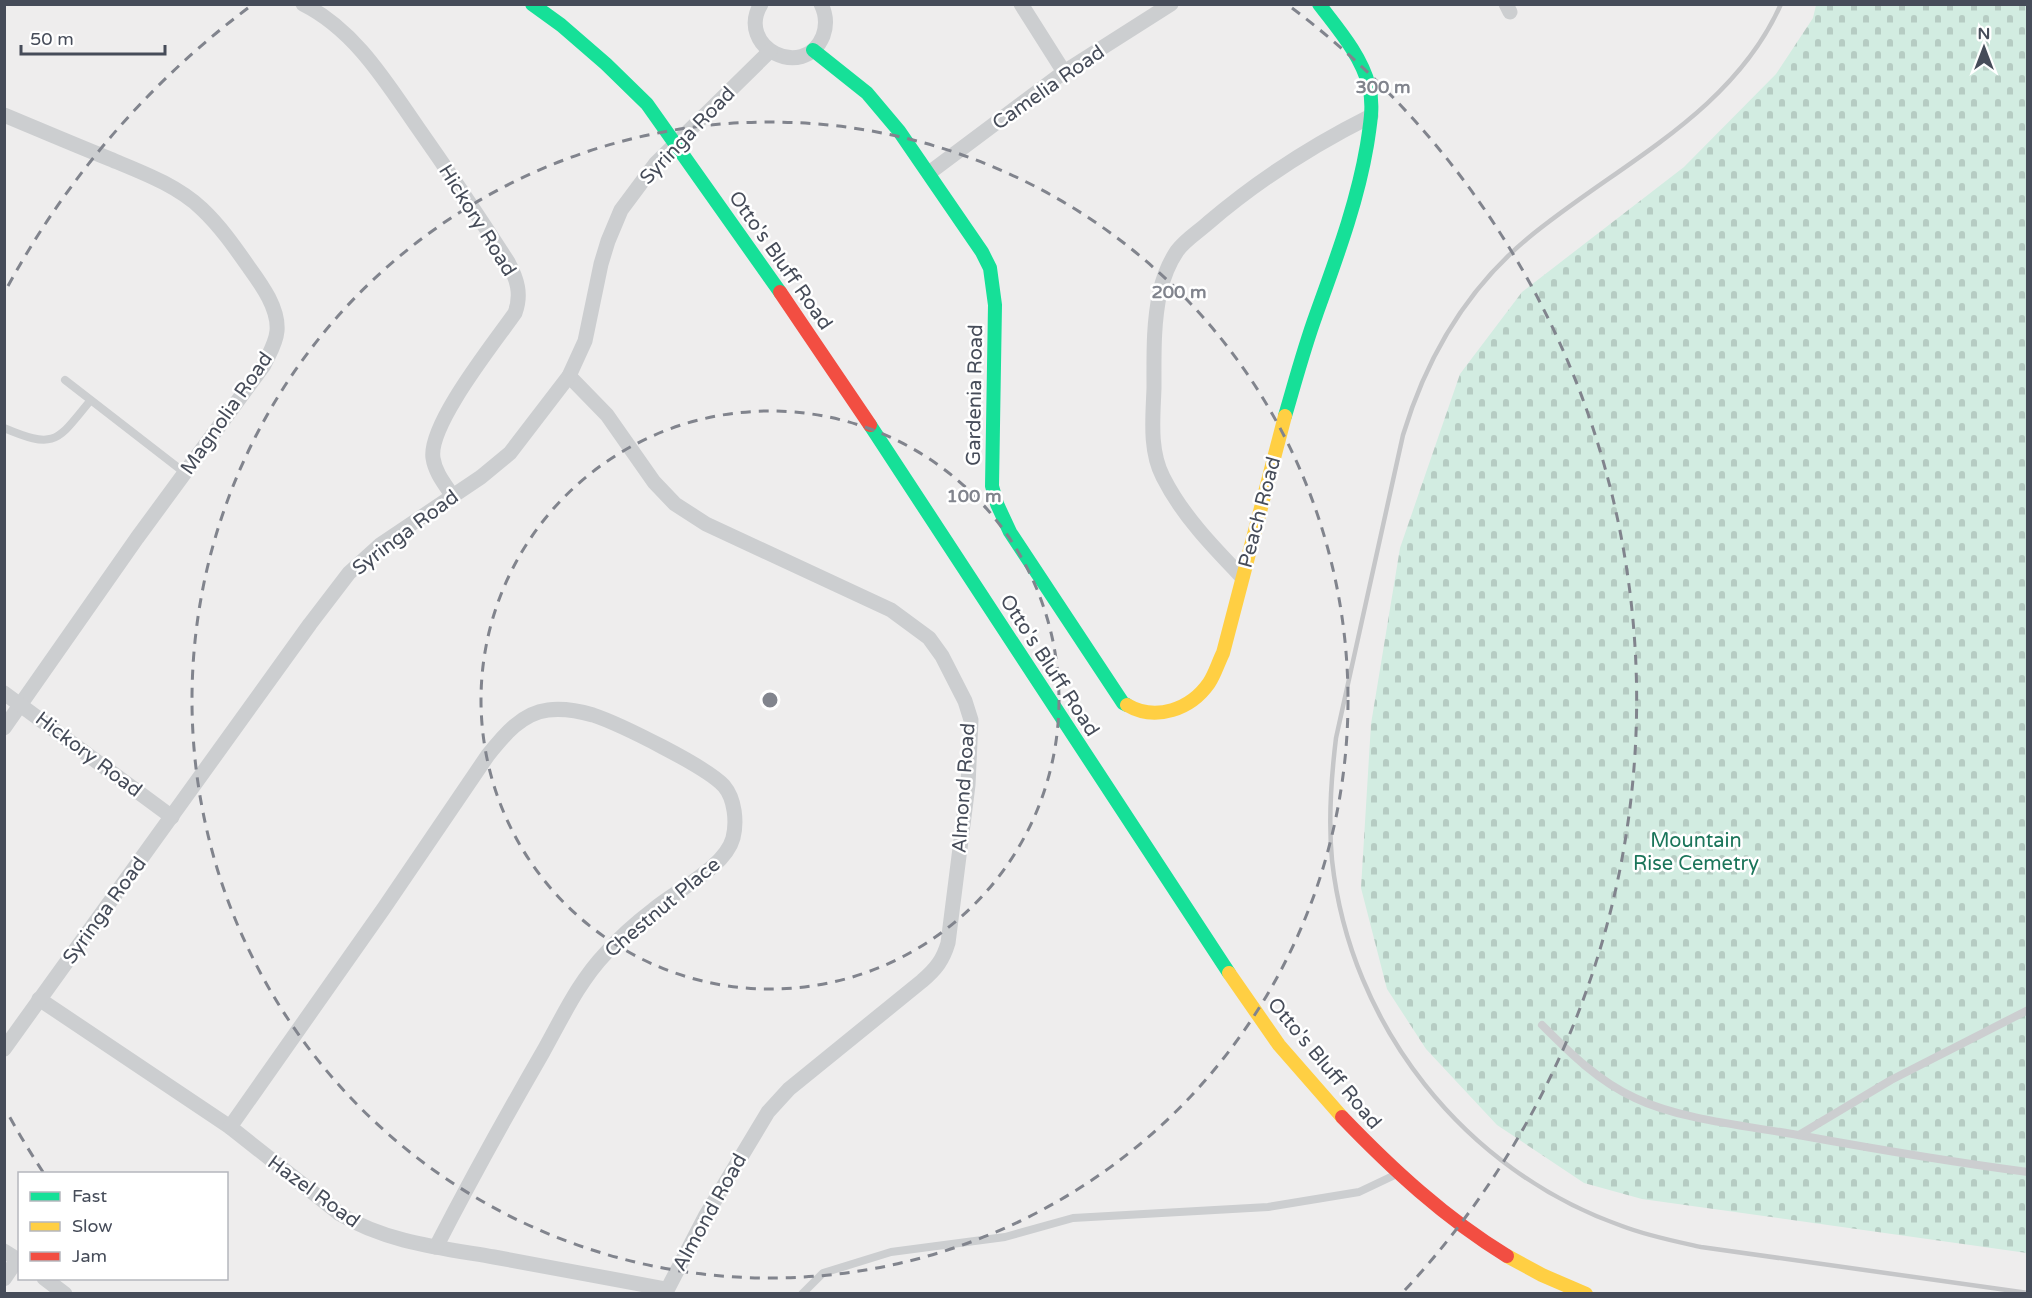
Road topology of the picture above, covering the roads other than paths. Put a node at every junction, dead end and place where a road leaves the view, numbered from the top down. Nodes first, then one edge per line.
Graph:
1 (303, 4) edge
2 (532, 4) edge
3 (761, 4) edge
4 (820, 4) edge
5 (1021, 4) edge
6 (1171, 4) edge
7 (1319, 4) edge
8 (813, 50) junction
9 (770, 51) junction
10 (1064, 72) junction
11 (4, 115) edge
12 (1371, 116) junction
13 (676, 143) junction
14 (929, 173) junction
15 (569, 376) junction
16 (65, 381) dead end
17 (90, 401) junction
18 (4, 428) edge
19 (185, 473) junction
20 (452, 495) junction
21 (1242, 578) junction
22 (4, 693) edge
23 (22, 704) junction
24 (4, 728) edge
25 (172, 817) junction
26 (39, 999) junction
27 (2028, 1010) edge
28 (1542, 1025) dead end
29 (4, 1049) edge
30 (230, 1127) junction
31 (1798, 1135) junction
32 (2028, 1172) edge
33 (1398, 1174) junction
34 (436, 1246) junction
35 (14, 1257) edge
36 (4, 1279) edge
37 (47, 1280) edge
38 (665, 1291) edge
39 (65, 1293) edge
40 (802, 1293) edge
41 (1585, 1293) edge

1 - 20 street, Hickory Road
2 - 13 main road, Otto's Bluff Road
3 - 9 street
4 - 8 street
5 - 10 street
6 - 10 street, Camelia Road
7 - 12 main road, Peach Road
8 - 9 street
8 - 14 main road, Gardenia Road
9 - 13 street, Syringa Road
10 - 14 street, Camelia Road
11 - 19 street, Magnolia Road
12 - 21 main road, Peach Road
12 - 21 street, Peach Road
13 - 15 street, Syringa Road
13 - 33 main road, Otto's Bluff Road
14 - 21 main road, Gardenia Road
15 - 20 street, Syringa Road
15 - 38 street, Almond Road
16 - 17 lane
17 - 18 lane
17 - 19 lane
19 - 23 street, Magnolia Road
20 - 25 street, Syringa Road
22 - 23 street, Hickory Road
23 - 24 street, Magnolia Road
23 - 25 street, Hickory Road
25 - 26 street, Syringa Road
26 - 29 street, Syringa Road
26 - 30 street, Hazel Road
27 - 31 lane
28 - 31 lane
30 - 34 street, Hazel Road
30 - 34 street, Chestnut Place
31 - 32 lane
33 - 40 lane
33 - 41 main road, Otto's Bluff Road
34 - 38 street, Hazel Road
35 - 36 street
37 - 39 street

